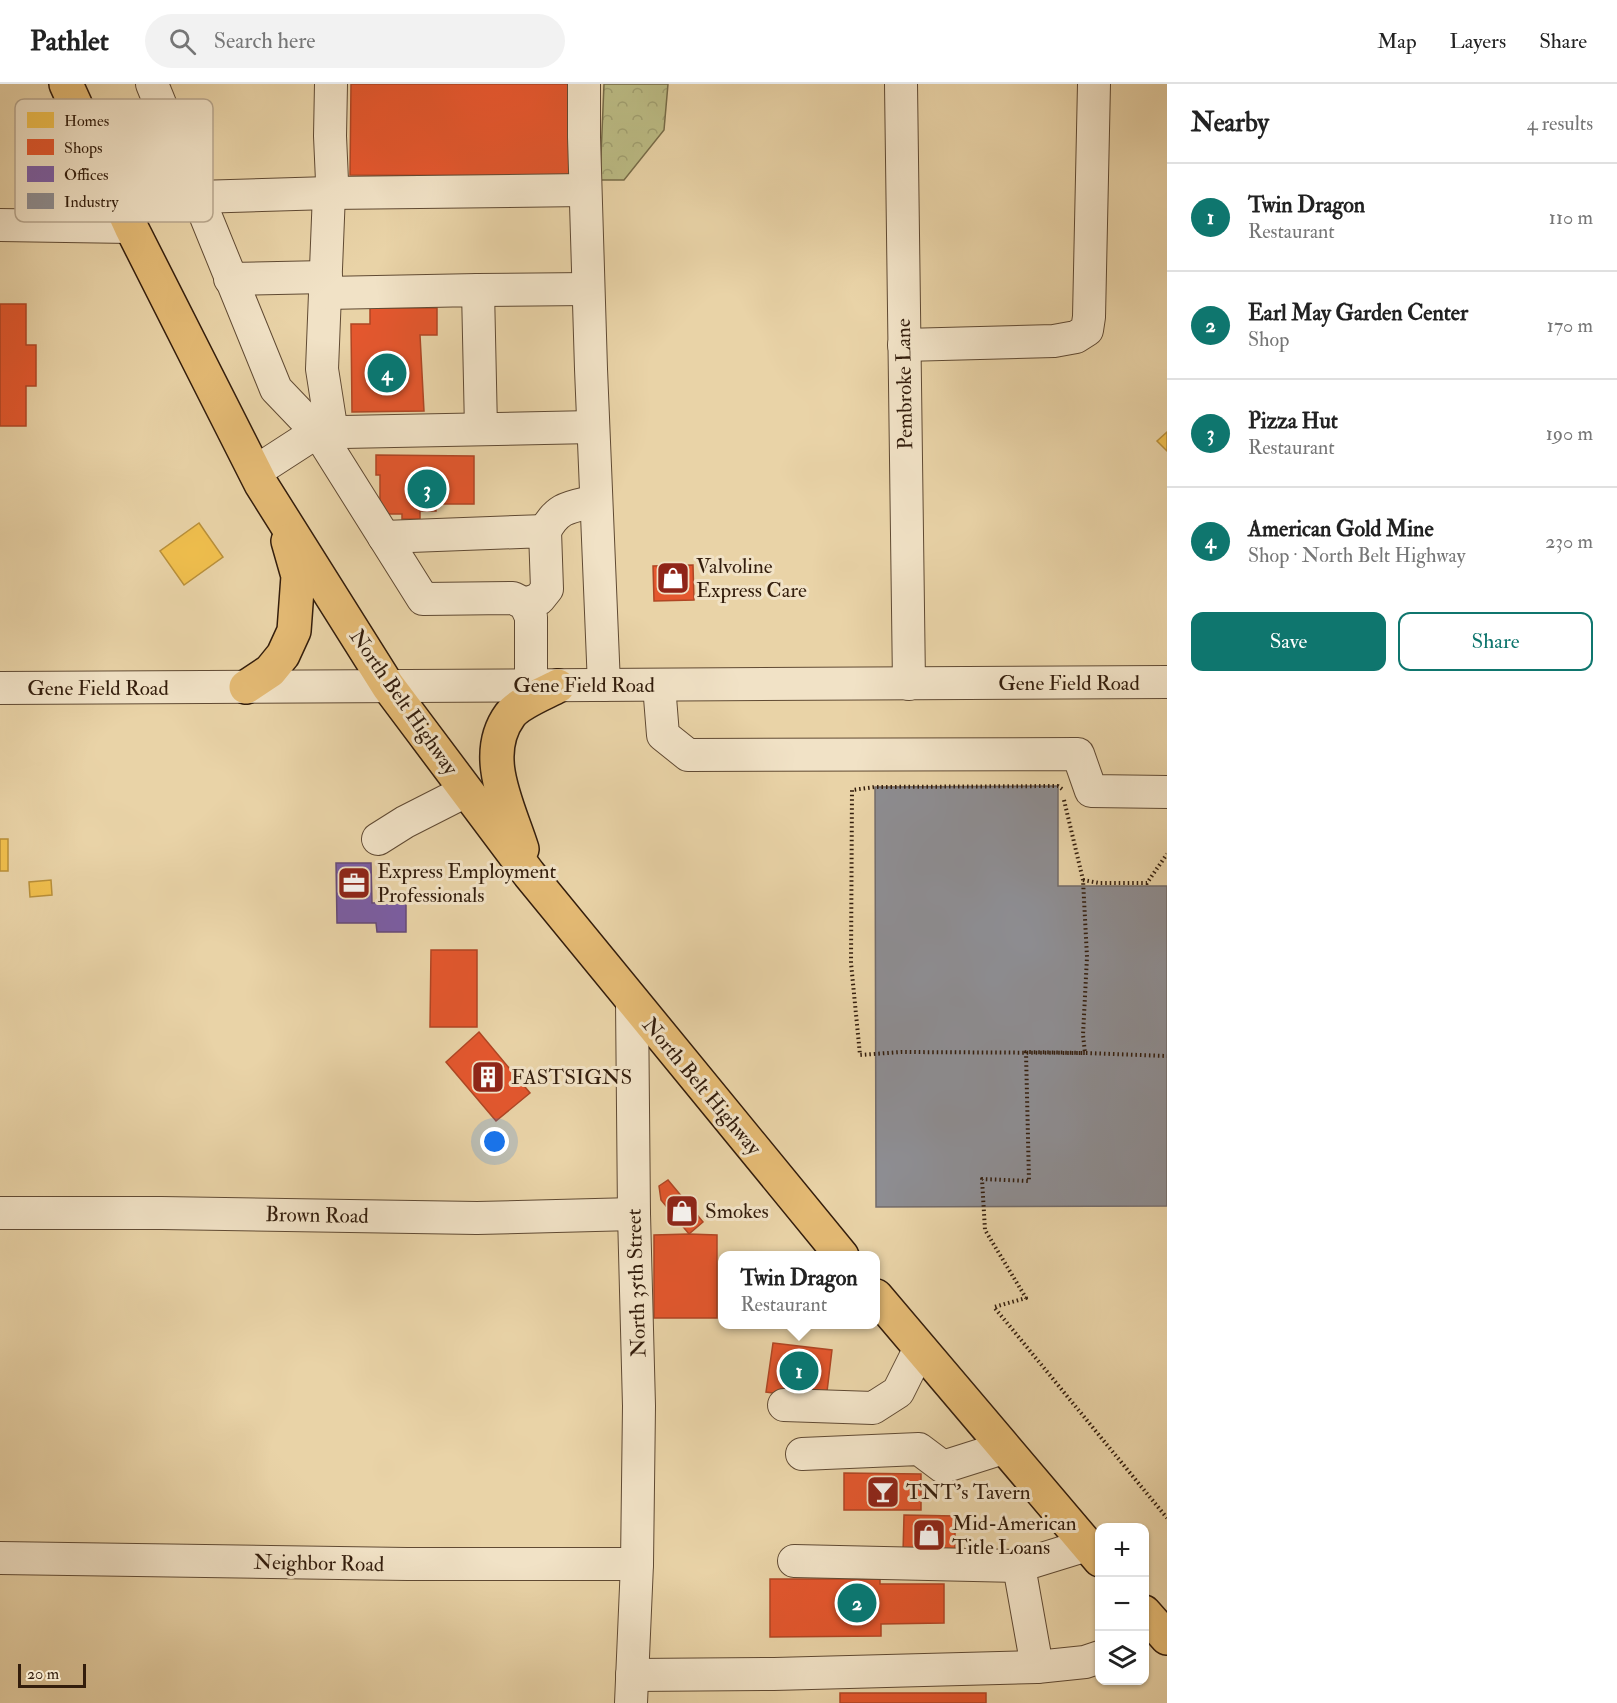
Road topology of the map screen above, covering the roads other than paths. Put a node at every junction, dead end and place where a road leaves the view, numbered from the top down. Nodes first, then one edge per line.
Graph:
1 (66, 84) edge
2 (152, 84) edge
3 (331, 84) edge
4 (584, 84) edge
5 (901, 84) edge
6 (1094, 84) edge
7 (73, 99) edge
8 (158, 99) edge
9 (585, 190) junction
10 (329, 193) junction
11 (213, 197) edge
12 (129, 222) edge
13 (207, 222) edge
14 (0, 225) edge
15 (131, 226) junction
16 (230, 279) junction
17 (326, 285) junction
18 (588, 289) junction
19 (478, 290) junction
20 (904, 345) junction
21 (593, 427) junction
22 (481, 429) junction
23 (326, 434) junction
24 (255, 471) junction
25 (596, 501) junction
26 (281, 516) junction
27 (546, 531) junction
28 (384, 537) junction
29 (525, 604) junction
30 (1167, 682) edge
31 (909, 684) junction
32 (604, 685) junction
33 (659, 685) junction
34 (388, 686) junction
35 (545, 686) junction
36 (246, 687) junction
37 (0, 688) edge
38 (466, 791) junction
39 (1167, 792) edge
40 (378, 839) dead end
41 (529, 874) junction
42 (632, 1001) junction
43 (0, 1213) edge
44 (634, 1214) junction
45 (838, 1251) edge
46 (880, 1301) edge
47 (919, 1350) junction
48 (784, 1405) dead end
49 (1003, 1448) junction
50 (802, 1454) dead end
51 (1093, 1552) edge
52 (0, 1558) edge
53 (794, 1561) dead end
54 (637, 1564) junction
55 (1019, 1566) junction
56 (1095, 1659) edge
57 (1037, 1667) junction
58 (632, 1689) edge

1 - 7 main road, North Belt Highway
2 - 8 street
3 - 10 street
4 - 9 street
5 - 20 street, Pembroke Lane
6 - 20 street
9 - 10 street
9 - 18 street
10 - 11 street
10 - 17 street
12 - 15 main road, North Belt Highway
13 - 16 street
14 - 15 street
15 - 24 main road, North Belt Highway
16 - 17 street
16 - 23 street
17 - 19 street
17 - 23 street
18 - 19 street
18 - 21 street
19 - 22 street
20 - 31 street, Pembroke Lane
21 - 22 street
21 - 25 street
22 - 23 street
23 - 24 street
23 - 28 street
24 - 26 main road, North Belt Highway
25 - 27 street
25 - 32 street
26 - 34 main road, North Belt Highway
26 - 36 main road
27 - 28 street
27 - 29 street
28 - 29 street
29 - 35 street
30 - 31 street, Gene Field Road
31 - 33 street, Gene Field Road
32 - 33 street, Gene Field Road
32 - 35 street, Gene Field Road
33 - 39 street
34 - 35 street, Gene Field Road
34 - 36 street, Gene Field Road
34 - 38 main road, North Belt Highway
35 - 41 main road
36 - 37 street, Gene Field Road
38 - 40 street
38 - 41 main road, North Belt Highway
41 - 42 main road, North Belt Highway
42 - 44 street, North 35th Street
42 - 45 main road, North Belt Highway
43 - 44 street, Brown Road
44 - 54 street, North 35th Street
46 - 47 main road
47 - 48 street
47 - 49 main road
49 - 50 street
49 - 51 main road
51 - 55 street
52 - 54 street, Neighbor Road
53 - 55 street
54 - 58 street, North 35th Street
55 - 57 street
56 - 57 street
57 - 58 street

